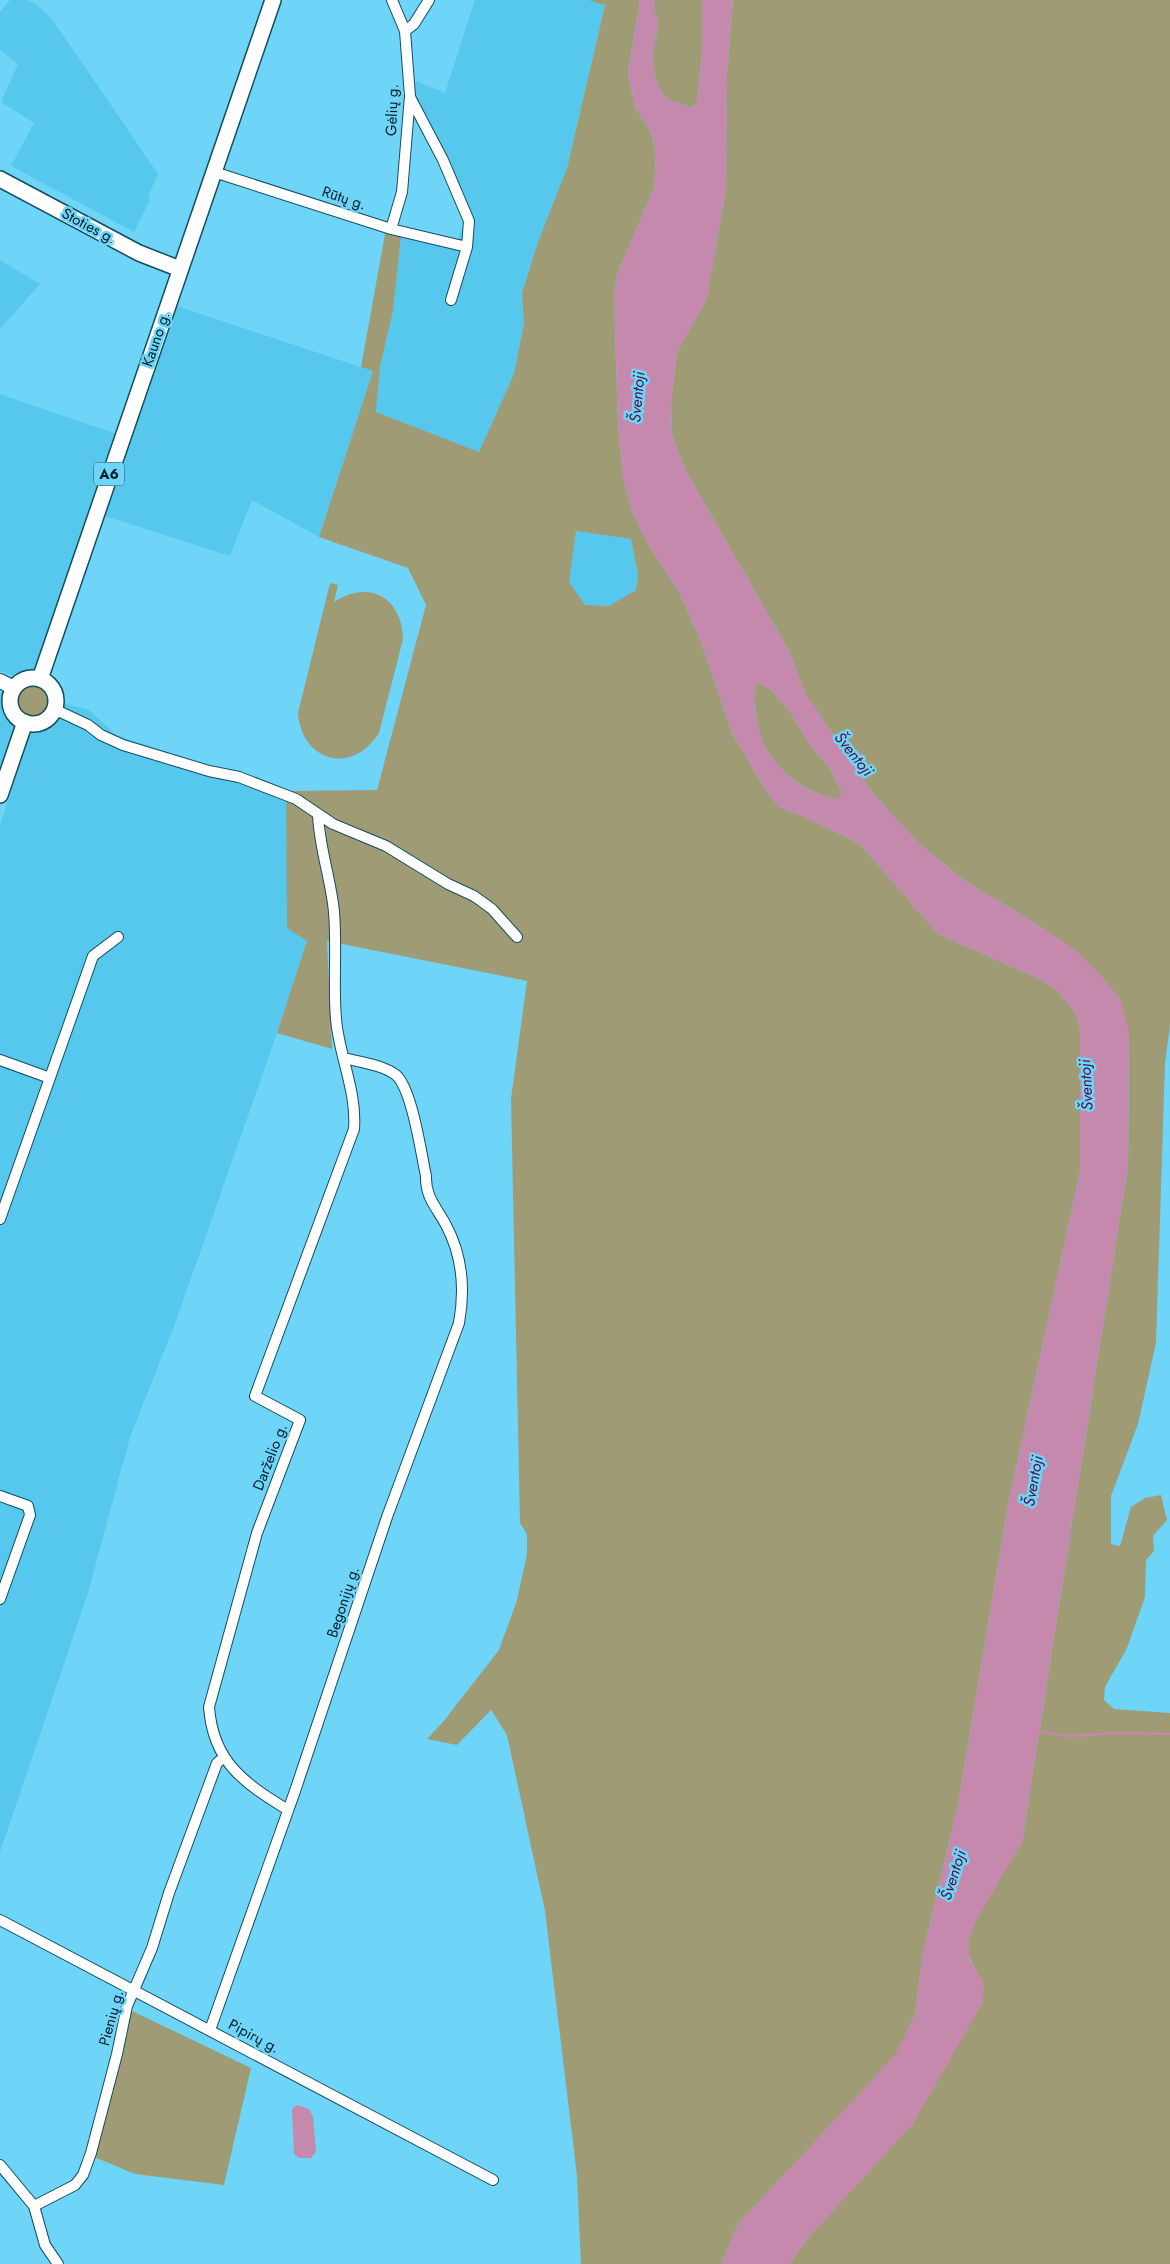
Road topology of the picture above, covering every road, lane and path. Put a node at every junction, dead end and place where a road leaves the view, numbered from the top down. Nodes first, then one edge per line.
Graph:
1 (273, 0) edge
2 (392, 0) edge
3 (429, 0) edge
4 (405, 31) junction
5 (410, 96) junction
6 (214, 172) junction
7 (0, 179) edge
8 (391, 228) junction
9 (467, 247) junction
10 (180, 269) junction
11 (451, 300) dead end
12 (40, 679) junction
13 (0, 681) edge
14 (14, 688) junction
15 (54, 709) junction
16 (25, 722) junction
17 (0, 795) edge
18 (318, 814) junction
19 (118, 937) dead end
20 (517, 937) dead end
21 (344, 1058) junction
22 (0, 1060) edge
23 (50, 1078) junction
24 (0, 1219) edge
25 (0, 1496) edge
26 (0, 1599) edge
27 (222, 1758) junction
28 (288, 1810) junction
29 (0, 1920) edge
30 (132, 1991) junction
31 (210, 2030) junction
32 (0, 2165) edge
33 (493, 2180) dead end
34 (34, 2206) junction
35 (58, 2264) edge

1 - 6 main road, Kauno g. / A6
2 - 4 street, Gėlių g.
3 - 4 street
4 - 5 street, Gėlių g.
5 - 8 street, Gėlių g.
5 - 9 street
6 - 8 street, Rūtų g.
6 - 10 main road, Kauno g. / A6
7 - 10 main road, Stoties g.
8 - 9 street, Rūtų g.
9 - 11 street
10 - 12 main road, Kauno g. / A6
12 - 14 main road
12 - 15 main road
13 - 14 street
14 - 16 main road
15 - 16 main road
15 - 18 street
16 - 17 main road
18 - 20 street
18 - 21 street
19 - 23 street
21 - 27 street, Darželio g.
21 - 28 street, Begonijų g.
22 - 23 street
23 - 24 street
25 - 26 street
27 - 28 street, Darželio g.
27 - 30 street, Pienių g.
28 - 31 street, Begonijų g.
29 - 30 street, Pipirų g.
30 - 31 street, Pipirų g.
30 - 34 street, Pienių g.
31 - 33 street, Pipirų g.
32 - 34 street
34 - 35 street

